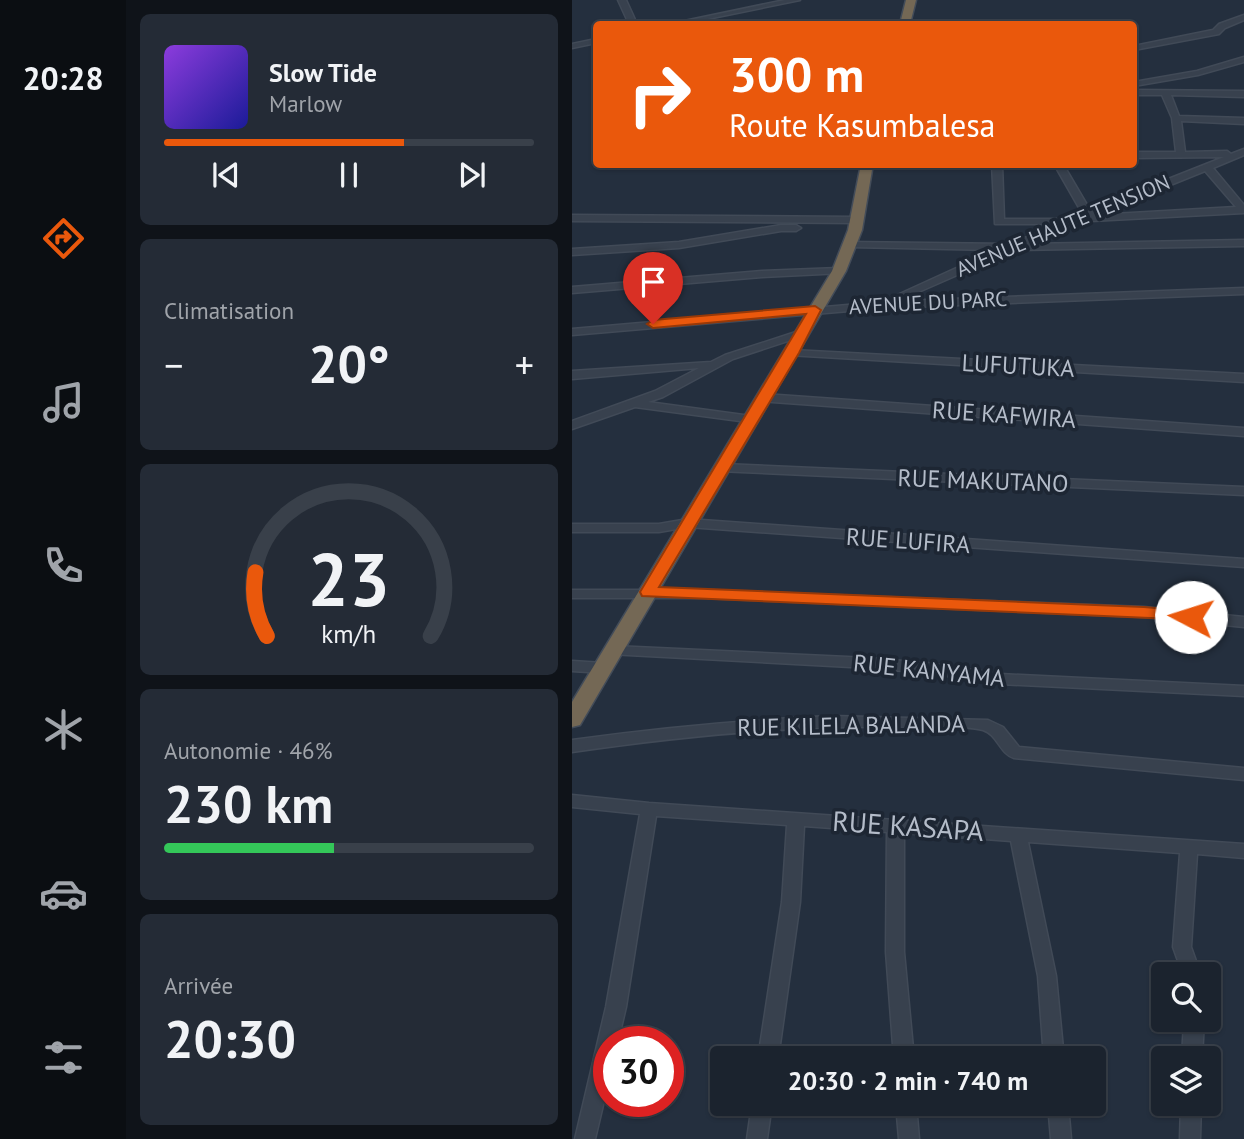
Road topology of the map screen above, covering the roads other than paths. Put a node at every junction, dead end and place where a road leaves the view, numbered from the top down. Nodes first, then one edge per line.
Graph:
1 (622, 0) edge
2 (796, 0) edge
3 (912, 0) edge
4 (1244, 17) edge
5 (632, 21) edge
6 (690, 21) edge
7 (906, 21) edge
8 (1244, 26) edge
9 (1216, 32) junction
10 (593, 42) edge
11 (1137, 42) edge
12 (1159, 44) junction
13 (572, 46) edge
14 (1137, 48) edge
15 (1244, 60) edge
16 (1137, 83) edge
17 (1137, 92) edge
18 (1165, 92) junction
19 (1244, 94) edge
20 (1176, 118) junction
21 (1244, 121) edge
22 (1242, 153) edge
23 (1137, 155) edge
24 (1181, 155) junction
25 (1206, 166) junction
26 (866, 168) edge
27 (997, 168) edge
28 (1060, 168) edge
29 (1244, 210) edge
30 (572, 218) edge
31 (1082, 218) junction
32 (854, 232) junction
33 (1244, 243) edge
34 (1014, 247) junction
35 (572, 251) edge
36 (839, 271) junction
37 (572, 290) edge
38 (1244, 291) edge
39 (884, 305) junction
40 (815, 310) junction
41 (572, 332) edge
42 (802, 333) junction
43 (792, 353) junction
44 (713, 364) junction
45 (572, 375) edge
46 (1244, 377) edge
47 (764, 398) junction
48 (629, 405) junction
49 (572, 414) edge
50 (751, 420) junction
51 (572, 425) edge
52 (1244, 432) edge
53 (723, 468) junction
54 (1244, 491) edge
55 (688, 523) junction
56 (572, 528) edge
57 (1244, 564) edge
58 (648, 592) junction
59 (572, 594) edge
60 (1244, 622) edge
61 (614, 651) junction
62 (572, 666) edge
63 (604, 668) junction
64 (1244, 691) edge
65 (572, 720) edge
66 (572, 746) edge
67 (1244, 774) edge
68 (572, 801) edge
69 (649, 809) junction
70 (796, 818) junction
71 (896, 825) junction
72 (1018, 834) junction
73 (1189, 846) junction
74 (1244, 851) edge
75 (1187, 962) edge
76 (770, 1046) edge
77 (903, 1046) edge
78 (1053, 1046) edge
79 (760, 1116) edge
80 (907, 1116) edge
81 (1059, 1116) edge
82 (1191, 1116) edge
83 (585, 1139) edge
84 (757, 1139) edge
85 (909, 1139) edge
86 (1061, 1139) edge
87 (1190, 1139) edge

1 - 5 street
2 - 6 street
3 - 7 highway
4 - 9 street
8 - 9 street
9 - 12 street
10 - 13 street
11 - 12 street
12 - 14 street
15 - 16 street
17 - 18 street
18 - 19 street
18 - 20 street
20 - 21 street
20 - 24 street
22 - 24 street
22 - 25 street, AVENUE HAUTE TENSION
23 - 24 street
25 - 29 street
25 - 31 street, AVENUE HAUTE TENSION
26 - 32 highway
27 - 31 street
28 - 31 street
29 - 31 street
30 - 32 street
31 - 34 street, AVENUE HAUTE TENSION
32 - 34 street
32 - 35 street
32 - 36 highway
33 - 34 street
34 - 39 street, AVENUE HAUTE TENSION
36 - 37 street
36 - 40 highway
38 - 39 street, AVENUE DU PARC
39 - 40 street, AVENUE DU PARC
40 - 41 street, AVENUE DU PARC
40 - 42 highway
42 - 43 highway
42 - 44 street
43 - 46 street, LUFUTUKA
43 - 47 highway
44 - 45 street
44 - 48 street
47 - 50 highway
47 - 52 street, RUE KAFWIRA
48 - 49 street
48 - 50 street
48 - 51 street
50 - 53 highway
53 - 54 street, RUE MAKUTANO
53 - 55 highway
55 - 56 street, RUE LUFIRA
55 - 57 street, RUE LUFIRA
55 - 58 highway
58 - 59 street
58 - 60 street
58 - 61 highway
61 - 63 highway
61 - 64 street, RUE KANYAMA
62 - 63 street
63 - 65 highway
66 - 67 street, RUE KILELA BALANDA
68 - 69 street, RUE KASAPA
69 - 70 street, RUE KASAPA
69 - 83 street
70 - 71 street, RUE KASAPA
70 - 76 street
71 - 72 street, RUE KASAPA
71 - 77 street
72 - 73 street, RUE KASAPA
72 - 78 street
73 - 74 street, RUE KASAPA
73 - 75 street
79 - 84 street
80 - 85 street
81 - 86 street
82 - 87 street

